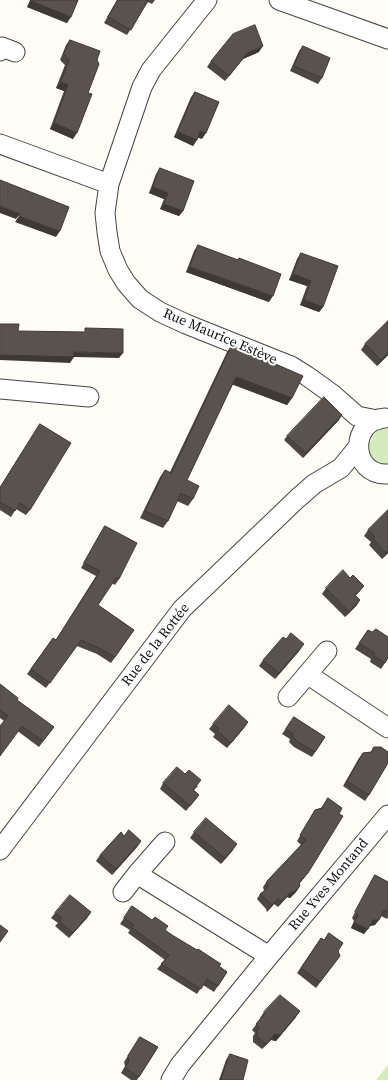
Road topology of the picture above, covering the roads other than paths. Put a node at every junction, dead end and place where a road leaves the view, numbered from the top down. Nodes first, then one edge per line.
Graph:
1 (207, 0) edge
2 (279, 0) edge
3 (388, 39) edge
4 (0, 144) edge
5 (109, 184) junction
6 (0, 389) edge
7 (89, 397) dead end
8 (358, 416) junction
9 (384, 418) edge
10 (359, 442) junction
11 (342, 468) junction
12 (368, 468) junction
13 (388, 474) edge
14 (327, 651) dead end
15 (307, 674) junction
16 (288, 697) dead end
17 (388, 728) edge
18 (388, 815) edge
19 (165, 842) dead end
20 (0, 850) edge
21 (137, 874) junction
22 (123, 892) dead end
23 (269, 956) junction
24 (171, 1080) edge

1 - 5 street, Rue Maurice Estève
2 - 3 street
4 - 5 street
5 - 8 street, Rue Maurice Estève
6 - 7 street
8 - 9 street, Rue Maurice Estève
8 - 10 street
9 - 10 street, Rue de la Rottée
10 - 11 street, Rue de la Rottée
10 - 12 street
11 - 12 street, Rue de la Rottée
11 - 20 street, Rue de la Rottée
12 - 13 street, Rue de la Rottée
14 - 15 street
15 - 16 street
15 - 17 street
18 - 23 street, Rue Yves Montand
19 - 21 street
21 - 22 street
21 - 23 street
23 - 24 street, Rue Yves Montand

